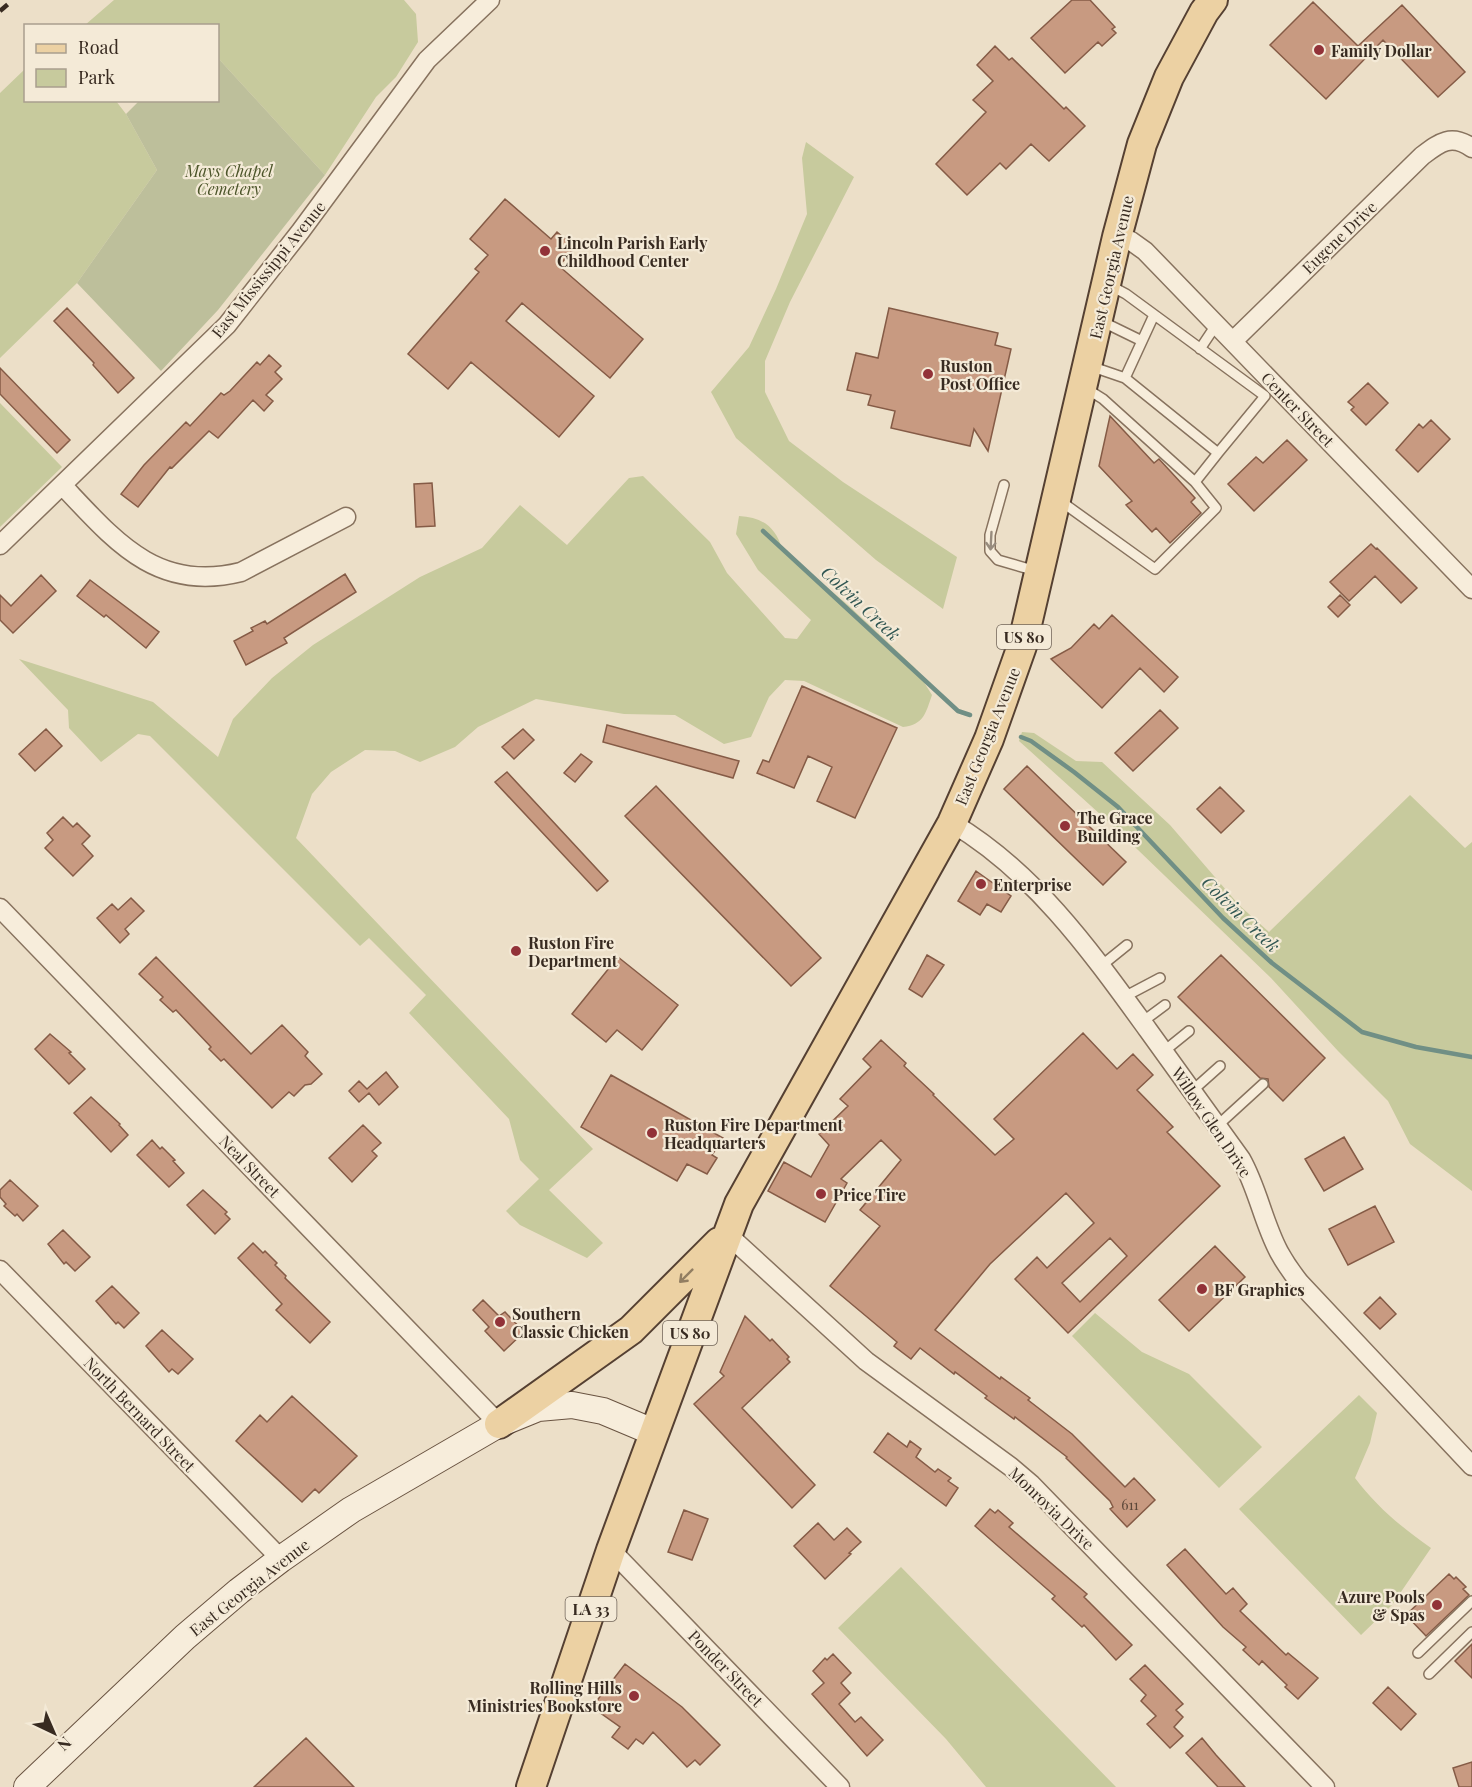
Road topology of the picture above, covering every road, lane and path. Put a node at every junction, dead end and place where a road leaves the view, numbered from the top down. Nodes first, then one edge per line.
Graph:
1 (490, 0) edge
2 (1213, 0) edge
3 (1472, 148) edge
4 (1117, 237) junction
5 (1107, 284) junction
6 (1154, 315) junction
7 (1098, 320) junction
8 (1216, 325) junction
9 (1142, 341) junction
10 (1233, 341) junction
11 (1200, 349) junction
12 (1085, 376) junction
13 (1125, 378) junction
14 (1218, 453) junction
15 (1195, 482) junction
16 (1004, 484) dead end
17 (63, 486) junction
18 (1057, 499) junction
19 (346, 517) dead end
20 (0, 545) edge
21 (1040, 573) junction
22 (1472, 589) edge
23 (952, 823) junction
24 (0, 908) edge
25 (1127, 945) dead end
26 (1101, 966) junction
27 (1161, 978) dead end
28 (1124, 997) junction
29 (1165, 1005) dead end
30 (1142, 1022) junction
31 (1189, 1031) dead end
32 (1163, 1052) junction
33 (1221, 1066) dead end
34 (1263, 1084) dead end
35 (1192, 1091) junction
36 (1217, 1126) junction
37 (727, 1234) junction
38 (0, 1270) edge
39 (499, 1424) junction
40 (653, 1432) junction
41 (1472, 1466) edge
42 (611, 1550) junction
43 (281, 1559) junction
44 (1472, 1601) edge
45 (1472, 1632) edge
46 (1418, 1653) dead end
47 (1429, 1674) dead end
48 (27, 1787) edge
49 (531, 1787) edge
50 (840, 1787) edge
51 (1325, 1787) edge

1 - 17 street, East Mississippi Avenue
2 - 4 main road, East Georgia Avenue / US 80
3 - 10 street, Eugene Drive
4 - 5 main road, East Georgia Avenue / US 80
4 - 8 street, Center Street
5 - 6 lane
5 - 7 main road, East Georgia Avenue / US 80
6 - 9 lane
6 - 11 lane
7 - 9 lane
7 - 12 main road, East Georgia Avenue / US 80
8 - 10 street, Center Street
8 - 11 lane
9 - 13 lane
10 - 22 street, Center Street
11 - 14 lane
12 - 13 lane
12 - 15 lane
12 - 18 main road, East Georgia Avenue / US 80
13 - 14 lane
14 - 15 lane
15 - 18 lane
16 -> 21 lane
17 - 19 street
17 - 20 street, East Mississippi Avenue
18 - 21 main road, East Georgia Avenue / US 80
21 - 23 main road, East Georgia Avenue / US 80
23 - 26 street, Willow Glen Drive
23 - 37 main road, East Georgia Avenue / US 80
24 - 39 street, Neal Street
25 - 26 lane
26 - 28 street, Willow Glen Drive
27 - 28 lane
28 - 30 street, Willow Glen Drive
29 - 30 lane
30 - 32 street, Willow Glen Drive
31 - 32 lane
32 - 35 street, Willow Glen Drive
33 - 35 lane
34 - 36 lane
35 - 36 street, Willow Glen Drive
36 - 41 street, Willow Glen Drive
37 -> 39 main road
37 - 40 main road, East Georgia Avenue / US 80
37 - 51 street, Monrovia Drive
38 - 43 street, North Bernard Street
39 - 40 main road, East Georgia Avenue
39 - 43 main road, East Georgia Avenue
40 - 42 main road, LA 33
42 - 49 main road, LA 33
42 - 50 street, Ponder Street
43 - 48 main road, East Georgia Avenue
44 - 46 lane
45 - 47 lane

